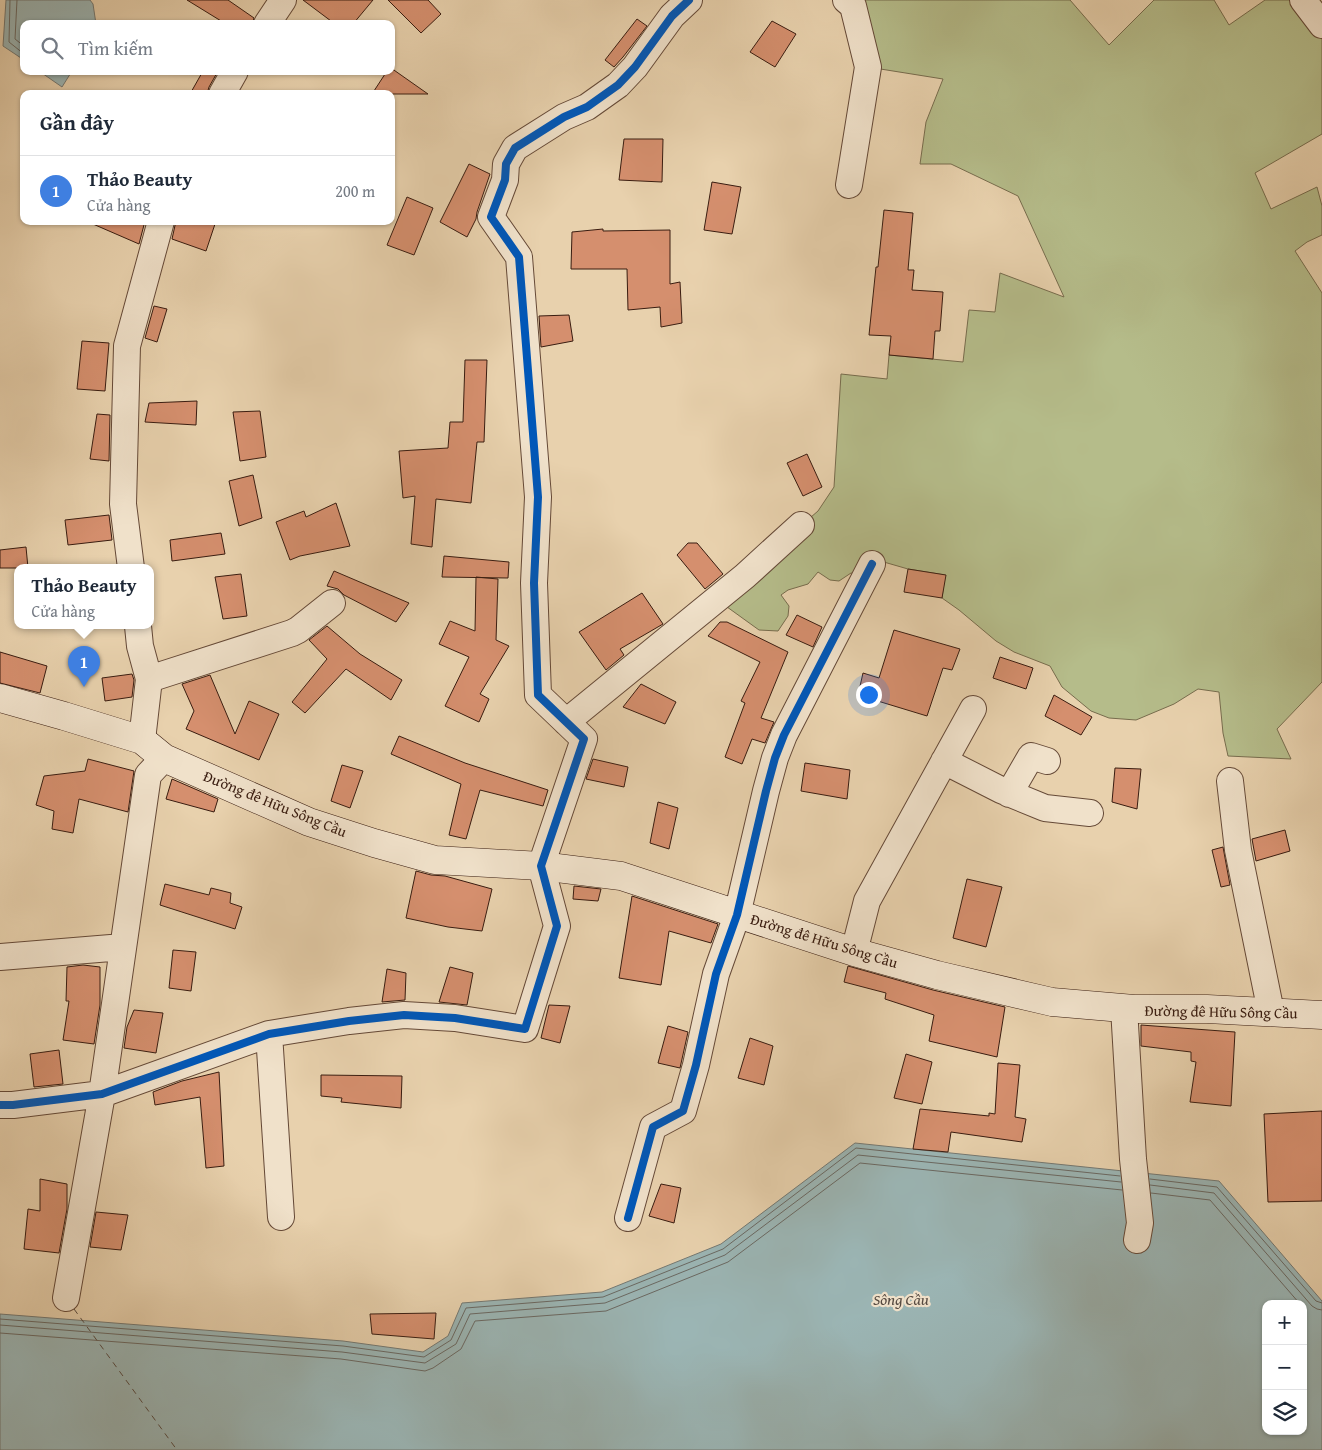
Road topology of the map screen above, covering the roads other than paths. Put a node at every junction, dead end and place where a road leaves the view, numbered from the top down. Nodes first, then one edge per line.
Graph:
1 (283, 0) edge
2 (688, 0) edge
3 (846, 0) edge
4 (1303, 0) edge
5 (270, 20) edge
6 (1322, 25) edge
7 (233, 75) edge
8 (224, 90) edge
9 (849, 185) dead end
10 (160, 225) edge
11 (801, 525) dead end
12 (130, 564) edge
13 (872, 564) dead end
14 (332, 602) dead end
15 (138, 629) edge
16 (148, 679) junction
17 (0, 698) edge
18 (973, 709) dead end
19 (566, 722) junction
20 (142, 740) junction
21 (164, 758) junction
22 (944, 761) junction
23 (1047, 761) dead end
24 (1230, 781) dead end
25 (1009, 794) junction
26 (1090, 813) dead end
27 (541, 866) junction
28 (737, 915) junction
29 (123, 947) junction
30 (854, 952) junction
31 (0, 957) edge
32 (1124, 1008) junction
33 (1271, 1012) junction
34 (1322, 1015) edge
35 (269, 1034) junction
36 (102, 1094) junction
37 (0, 1105) edge
38 (281, 1218) dead end
39 (628, 1218) dead end
40 (1137, 1240) dead end
41 (66, 1298) dead end

1 - 5 street
2 - 19 street
3 - 9 street
4 - 6 street
7 - 8 street
10 - 12 street
11 - 19 street
13 - 28 street
14 - 16 street
15 - 16 street
16 - 20 street
17 - 20 main road, Đường đê Hữu Sông Cầu
18 - 22 street
19 - 27 street
20 - 21 main road, Đường đê Hữu Sông Cầu
21 - 27 main road, Đường đê Hữu Sông Cầu
21 - 29 street
22 - 25 street
22 - 30 street
23 - 25 street
24 - 33 street
25 - 26 street
27 - 28 main road, Đường đê Hữu Sông Cầu
27 - 35 street
28 - 30 main road, Đường đê Hữu Sông Cầu
28 - 39 street
29 - 31 street
29 - 36 street
30 - 32 main road, Đường đê Hữu Sông Cầu
32 - 33 main road, Đường đê Hữu Sông Cầu
32 - 40 street
33 - 34 main road, Đường đê Hữu Sông Cầu
35 - 36 street
35 - 38 street
36 - 37 street
36 - 41 street

